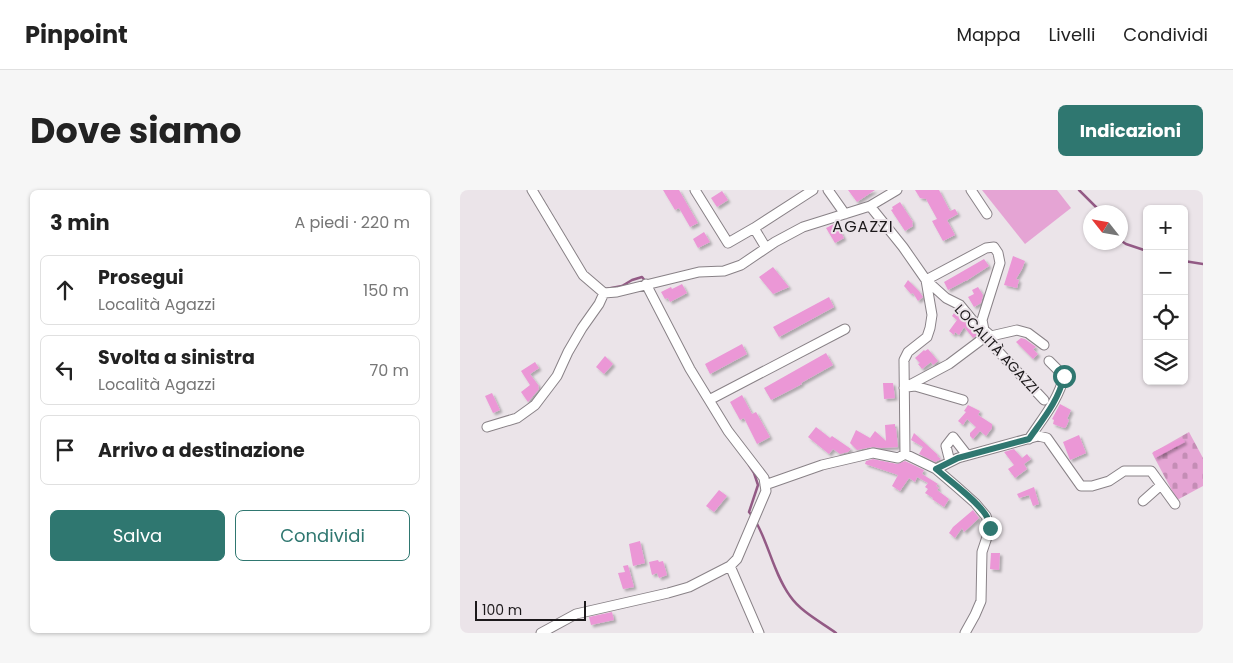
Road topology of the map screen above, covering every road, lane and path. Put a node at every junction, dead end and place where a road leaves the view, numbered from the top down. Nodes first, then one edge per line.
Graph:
1 (532, 190) edge
2 (695, 190) edge
3 (812, 190) edge
4 (828, 190) edge
5 (897, 190) edge
6 (971, 190) edge
7 (870, 206) junction
8 (844, 214) junction
9 (987, 214) dead end
10 (754, 228) junction
11 (766, 248) junction
12 (926, 280) junction
13 (646, 284) junction
14 (604, 293) junction
15 (845, 329) dead end
16 (984, 339) junction
17 (1044, 345) dead end
18 (1049, 361) dead end
19 (937, 378) dead end
20 (904, 388) junction
21 (709, 400) junction
22 (963, 400) dead end
23 (1044, 400) dead end
24 (487, 427) dead end
25 (1029, 439) junction
26 (905, 454) junction
27 (967, 455) junction
28 (950, 462) junction
29 (936, 469) junction
30 (765, 485) junction
31 (1161, 485) junction
32 (1143, 501) dead end
33 (1175, 504) dead end
34 (730, 566) junction
35 (541, 633) edge
36 (759, 633) edge
37 (965, 633) edge

1 - 14 street
2 - 10 street
3 - 10 street
4 - 8 street
5 - 7 street
6 - 9 street
7 - 8 street
7 - 12 street, LOCALITÀ AGAZZI
8 - 11 street
10 - 11 street
11 - 13 street
12 - 16 street, LOCALITÀ AGAZZI
12 - 17 street, LOCALITÀ AGAZZI
12 - 20 street, LOCALITÀ AGAZZI
13 - 14 street
13 - 21 street
14 - 24 street
15 - 21 street
16 - 19 street
16 - 20 street
16 - 23 street, LOCALITÀ AGAZZI
18 - 25 street, LOCALITÀ AGAZZI
20 - 22 street
20 - 26 street, LOCALITÀ AGAZZI
21 - 30 street
25 - 27 street
25 - 31 street
26 - 29 street
26 - 30 street
27 - 28 street
27 - 28 street
28 - 29 street
29 - 37 street
30 - 34 street
31 - 32 street
31 - 33 street
34 - 35 street
34 - 36 street

